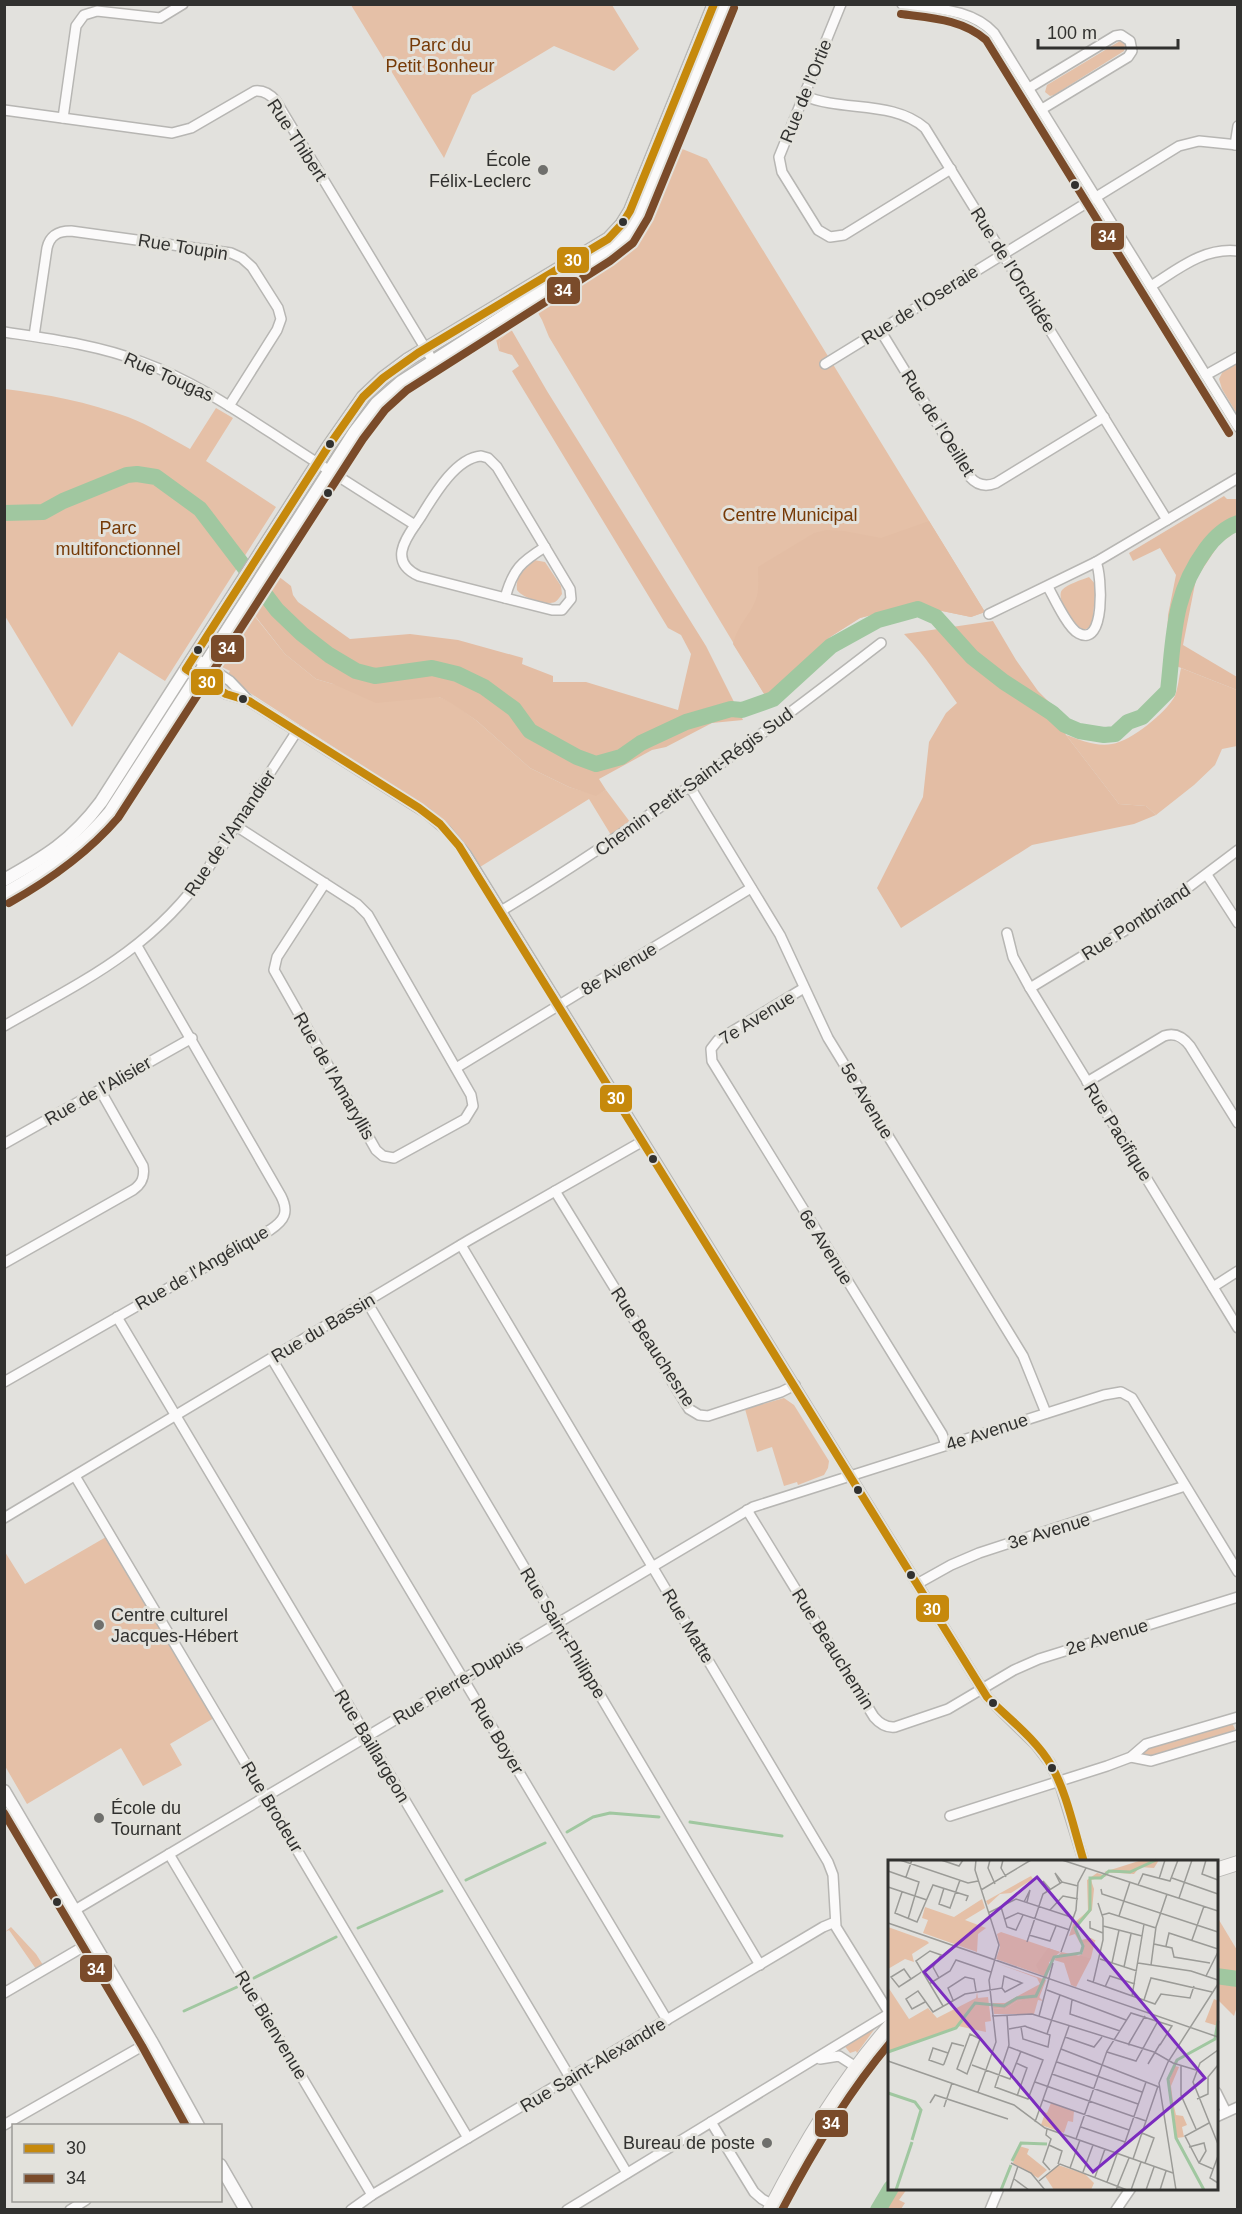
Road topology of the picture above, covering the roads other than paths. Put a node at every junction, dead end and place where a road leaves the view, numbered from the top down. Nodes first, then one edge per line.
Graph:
1 (183, 4) edge
2 (714, 4) edge
3 (724, 4) edge
4 (841, 4) edge
5 (902, 4) edge
6 (1029, 88) junction
7 (805, 96) junction
8 (1042, 109) junction
9 (4, 110) edge
10 (63, 118) junction
11 (1238, 126) edge
12 (1236, 145) edge
13 (951, 169) junction
14 (1096, 197) junction
15 (1238, 251) edge
16 (1004, 254) junction
17 (1151, 286) junction
18 (880, 330) junction
19 (4, 332) edge
20 (34, 336) junction
21 (425, 348) junction
22 (1238, 357) edge
23 (433, 361) junction
24 (825, 364) dead end
25 (1206, 375) junction
26 (229, 406) junction
27 (1104, 417) junction
28 (1238, 427) edge
29 (318, 463) junction
30 (330, 471) junction
31 (1238, 478) edge
32 (1167, 520) junction
33 (415, 525) junction
34 (545, 546) junction
35 (1096, 562) junction
36 (1048, 587) junction
37 (506, 598) junction
38 (989, 614) dead end
39 (881, 643) dead end
40 (194, 657) junction
41 (206, 664) junction
42 (186, 669) junction
43 (198, 677) junction
44 (249, 700) junction
45 (297, 731) junction
46 (690, 787) junction
47 (236, 826) junction
48 (1238, 850) edge
49 (1207, 875) junction
50 (4, 880) edge
51 (325, 883) junction
52 (752, 888) junction
53 (4, 894) edge
54 (501, 911) junction
55 (1238, 923) edge
56 (1007, 933) dead end
57 (138, 946) junction
58 (804, 988) junction
59 (1030, 988) junction
60 (560, 1005) junction
61 (4, 1026) edge
62 (192, 1038) junction
63 (711, 1049) joint
64 (456, 1068) junction
65 (1087, 1082) junction
66 (100, 1090) junction
67 (1238, 1123) edge
68 (643, 1141) junction
69 (4, 1144) edge
70 (555, 1191) junction
71 (461, 1245) junction
72 (4, 1263) edge
73 (1238, 1271) edge
74 (1213, 1287) junction
75 (367, 1302) junction
76 (117, 1317) junction
77 (1238, 1328) edge
78 (272, 1359) junction
79 (4, 1382) edge
80 (795, 1385) junction
81 (1046, 1413) junction
82 (175, 1415) junction
83 (946, 1445) junction
84 (75, 1476) junction
85 (850, 1476) junction
86 (1185, 1486) junction
87 (747, 1510) junction
88 (4, 1518) edge
89 (653, 1566) junction
90 (1238, 1572) edge
91 (917, 1584) junction
92 (1238, 1597) edge
93 (558, 1623) junction
94 (462, 1680) junction
95 (982, 1690) junction
96 (1238, 1717) edge
97 (1238, 1735) edge
98 (366, 1737) junction
99 (1131, 1757) junction
100 (1059, 1781) junction
101 (4, 1791) edge
102 (266, 1797) junction
103 (950, 1816) dead end
104 (169, 1854) junction
105 (1083, 1860) edge
106 (1238, 1863) edge
107 (1218, 1869) edge
108 (75, 1910) junction
109 (835, 1922) junction
110 (93, 1941) junction
111 (760, 1965) junction
112 (4, 1993) edge
113 (888, 2011) edge
114 (888, 2014) edge
115 (667, 2020) junction
116 (888, 2028) edge
117 (151, 2041) junction
118 (812, 2062) junction
119 (856, 2067) junction
120 (570, 2078) junction
121 (1218, 2096) edge
122 (1238, 2107) edge
123 (1226, 2112) junction
124 (1218, 2116) edge
125 (711, 2122) junction
126 (197, 2124) edge
127 (4, 2125) edge
128 (468, 2138) junction
129 (222, 2168) edge
130 (627, 2174) junction
131 (998, 2190) edge
132 (1130, 2190) edge
133 (372, 2195) junction
134 (83, 2202) edge
135 (771, 2207) edge
136 (70, 2210) edge
137 (246, 2210) edge
138 (351, 2210) edge
139 (567, 2210) edge
140 (990, 2210) edge
141 (1116, 2210) edge

1 - 10 street
2 - 21 street
3 - 23 street
4 - 7 street, Rue de l'Ortie
5 - 6 street
6 - 8 street
6 - 8 street
7 - 13 street, Rue de l'Orchidée
7 - 13 street, Rue de l'Ortie
8 - 14 street
9 - 10 street, Rue Thibert
10 - 21 street, Rue Thibert
11 - 12 street
12 - 14 street, Rue de l'Oseraie
13 - 16 street, Rue de l'Orchidée
14 - 16 street, Rue de l'Oseraie
14 - 17 street
15 - 17 street
16 - 18 street, Rue de l'Oseraie
16 - 27 street, Rue de l'Orchidée
17 - 25 street
18 - 24 street, Rue de l'Oseraie
18 - 27 street, Rue de l'Oeillet
19 - 20 street, Rue Tougas
20 - 26 street, Rue Tougas
20 - 26 street, Rue Toupin
21 - 23 street, Rue Thibert
21 - 29 street
22 - 25 street
23 - 30 street
25 - 28 street
26 - 29 street, Rue Tougas
27 - 32 street, Rue de l'Orchidée
29 - 30 street, Rue Tougas
29 - 40 street
30 - 33 street, Rue Tougas
30 - 41 street
31 - 32 street
32 - 35 street
33 - 34 street
33 - 37 street
34 - 37 street
34 - 37 street
35 - 36 street
35 - 36 street
36 - 38 street
39 - 46 street, Chemin Petit-Saint-Régis Sud
40 - 41 street
40 - 42 street
41 - 43 street
41 - 44 street
42 - 43 street
42 - 50 street
43 - 44 street
43 - 53 street
44 - 45 street
45 - 47 street, Rue de l'Amandier
45 - 54 street
46 - 52 street, 5e Avenue
46 - 54 street, Chemin Petit-Saint-Régis Sud
47 - 51 street, Rue de l'Amaryllis
47 - 57 street, Rue de l'Amandier
48 - 49 street, Rue Pontbriand
49 - 55 street
49 - 59 street, Rue Pontbriand
51 - 64 street, Rue de l'Amaryllis
51 - 64 street, Rue de l'Amaryllis
52 - 58 street, 5e Avenue
52 - 60 street, 8e Avenue
54 - 60 street
56 - 59 street, Rue Pacifique
57 - 61 street, Rue de l'Amandier
57 - 62 street, Rue de l'Angélique
58 - 63 street, 7e Avenue
58 - 81 street, 5e Avenue
59 - 65 street, Rue Pacifique
60 - 64 street, 8e Avenue
60 - 68 street
62 - 66 street, Rue de l'Alisier
62 - 76 street, Rue de l'Angélique
63 - 83 street, 6e Avenue
65 - 67 street
65 - 74 street, Rue Pacifique
66 - 69 street, Rue de l'Alisier
66 - 72 street
68 - 70 street, Rue du Bassin
68 - 80 street
70 - 71 street, Rue du Bassin
70 - 80 street, Rue Beauchesne
71 - 75 street, Rue du Bassin
71 - 89 street, Rue Matte
73 - 74 street
74 - 77 street, Rue Pacifique
75 - 78 street, Rue du Bassin
75 - 93 street, Rue Saint-Philippe
76 - 79 street, Rue de l'Angélique
76 - 82 street, Rue Baillargeon
78 - 82 street, Rue du Bassin
78 - 94 street, Rue Boyer
80 - 85 street
81 - 83 street, 4e Avenue
81 - 86 street, 4e Avenue
82 - 84 street, Rue du Bassin
82 - 98 street, Rue Baillargeon
83 - 85 street, 4e Avenue
84 - 88 street, Rue du Bassin
84 - 102 street, Rue Brodeur
85 - 87 street, Rue Pierre-Dupuis
85 - 91 street
86 - 90 street
86 - 91 street, 3e Avenue
87 - 89 street, Rue Pierre-Dupuis
87 - 95 street, Rue Beauchemin
89 - 93 street, Rue Pierre-Dupuis
89 - 109 street, Rue Matte
91 - 95 street
92 - 95 street, 2e Avenue
93 - 94 street, Rue Pierre-Dupuis
93 - 111 street, Rue Saint-Philippe
94 - 98 street, Rue Pierre-Dupuis
94 - 115 street, Rue Boyer
95 - 100 street
96 - 99 street
97 - 99 street
98 - 102 street, Rue Pierre-Dupuis
98 - 120 street, Rue Baillargeon
99 - 100 street
100 - 103 street
100 - 105 street
101 - 108 street
102 - 104 street, Rue Pierre-Dupuis
102 - 128 street, Rue Brodeur
104 - 108 street, Rue Pierre-Dupuis
104 - 133 street, Rue Bienvenue
106 - 107 main road
108 - 110 street
109 - 111 street, Rue Saint-Alexandre
109 - 113 street, Rue Matte
110 - 112 street
110 - 117 street
111 - 115 street, Rue Saint-Alexandre
114 - 118 street
115 - 120 street, Rue Saint-Alexandre
116 - 119 main road
117 - 126 street
117 - 127 street
118 - 119 street
118 - 125 street
119 - 135 main road
120 - 128 street, Rue Saint-Alexandre
120 - 130 street, Rue Baillargeon
121 - 123 street
122 - 123 street
123 - 124 street
125 - 130 street
125 - 135 street
128 - 133 street, Rue Saint-Alexandre
129 - 137 street
130 - 139 street
131 - 140 street
132 - 141 street
133 - 138 street, Rue Saint-Alexandre
134 - 136 street

